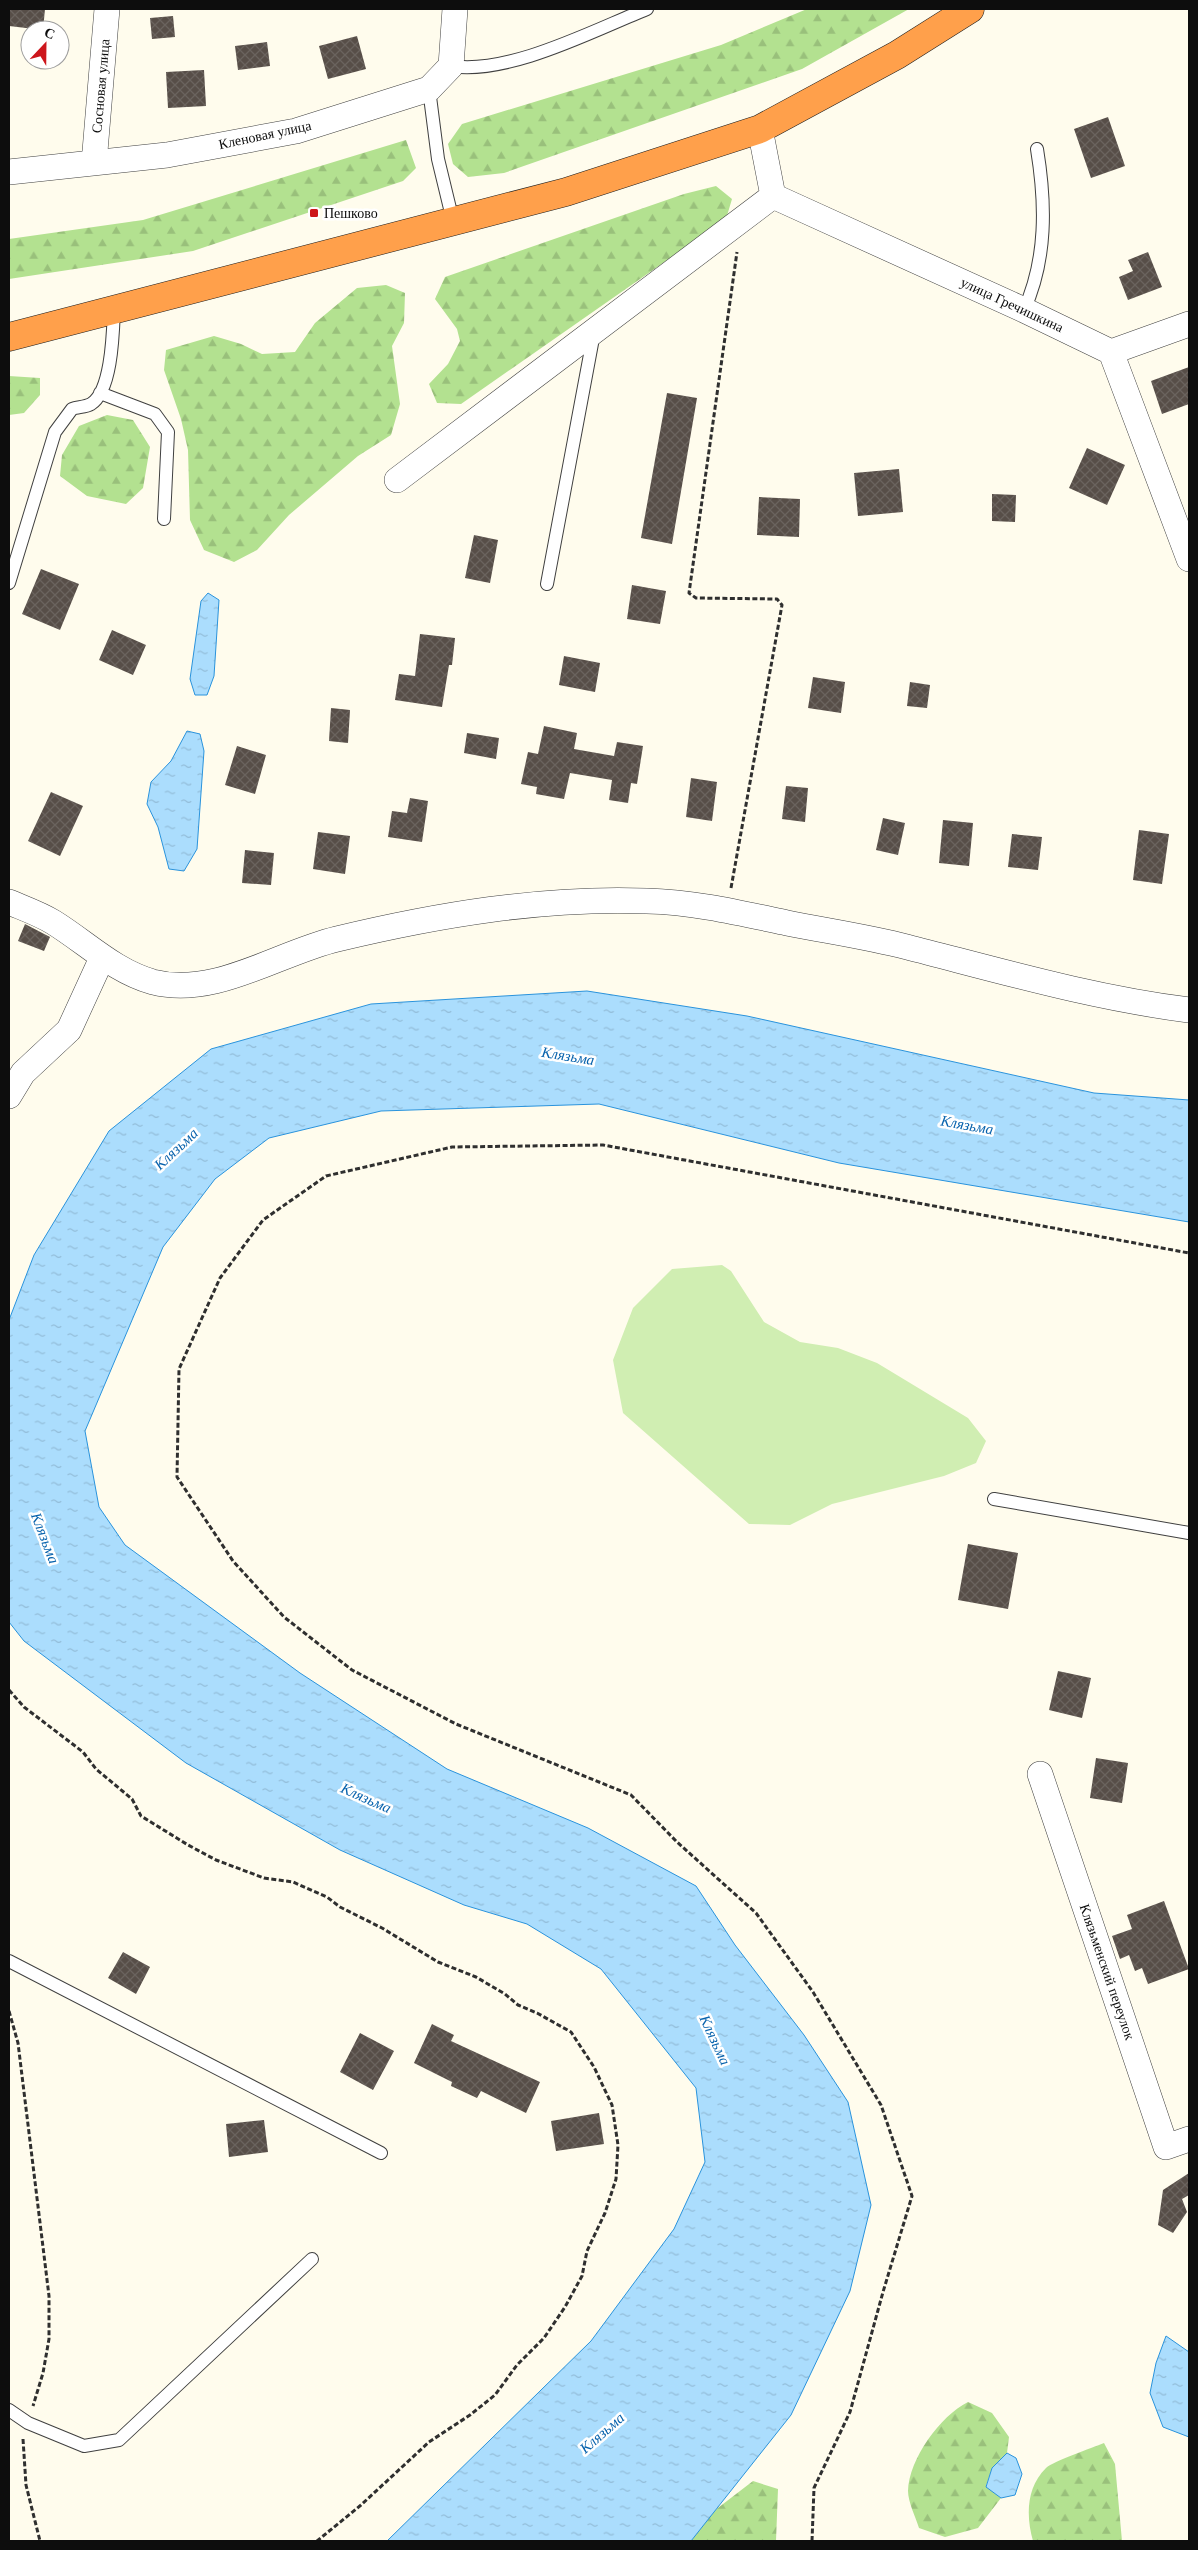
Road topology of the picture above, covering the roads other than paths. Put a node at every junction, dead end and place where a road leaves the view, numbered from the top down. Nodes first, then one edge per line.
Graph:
1 (107, 9) edge
2 (455, 9) edge
3 (647, 9) edge
4 (970, 9) edge
5 (451, 66) junction
6 (429, 90) junction
7 (760, 129) junction
8 (1037, 149) dead end
9 (94, 163) junction
10 (9, 172) edge
11 (773, 196) junction
12 (453, 221) junction
13 (114, 309) junction
14 (1024, 310) junction
15 (1189, 324) edge
16 (594, 332) junction
17 (9, 337) edge
18 (1111, 352) junction
19 (100, 393) junction
20 (397, 480) dead end
21 (164, 519) dead end
22 (1189, 559) edge
23 (9, 583) edge
24 (547, 584) dead end
25 (9, 902) edge
26 (102, 958) junction
27 (1189, 1010) edge
28 (9, 1096) edge
29 (994, 1499) dead end
30 (1189, 1532) edge
31 (1040, 1774) dead end
32 (9, 1961) edge
33 (1189, 2139) edge
34 (381, 2153) dead end
35 (312, 2259) dead end
36 (9, 2410) edge

1 - 9 street, Сосновая улица
2 - 5 street
3 - 5 lane
4 - 7 highway
5 - 6 street
6 - 9 street, Кленовая улица
6 - 12 lane
7 - 11 street
7 - 12 highway
8 - 14 lane
9 - 10 street, Кленовая улица
11 - 14 street, улица Гречишкина
11 - 16 street
12 - 13 highway
13 - 17 highway
13 - 19 lane
14 - 18 street, улица Гречишкина
15 - 18 street
16 - 20 street
16 - 24 lane
18 - 22 street
19 - 21 lane
19 - 23 lane
25 - 26 street
26 - 27 street
26 - 28 street
29 - 30 lane
31 - 33 street, Клязьменский переулок
32 - 34 lane
35 - 36 lane

